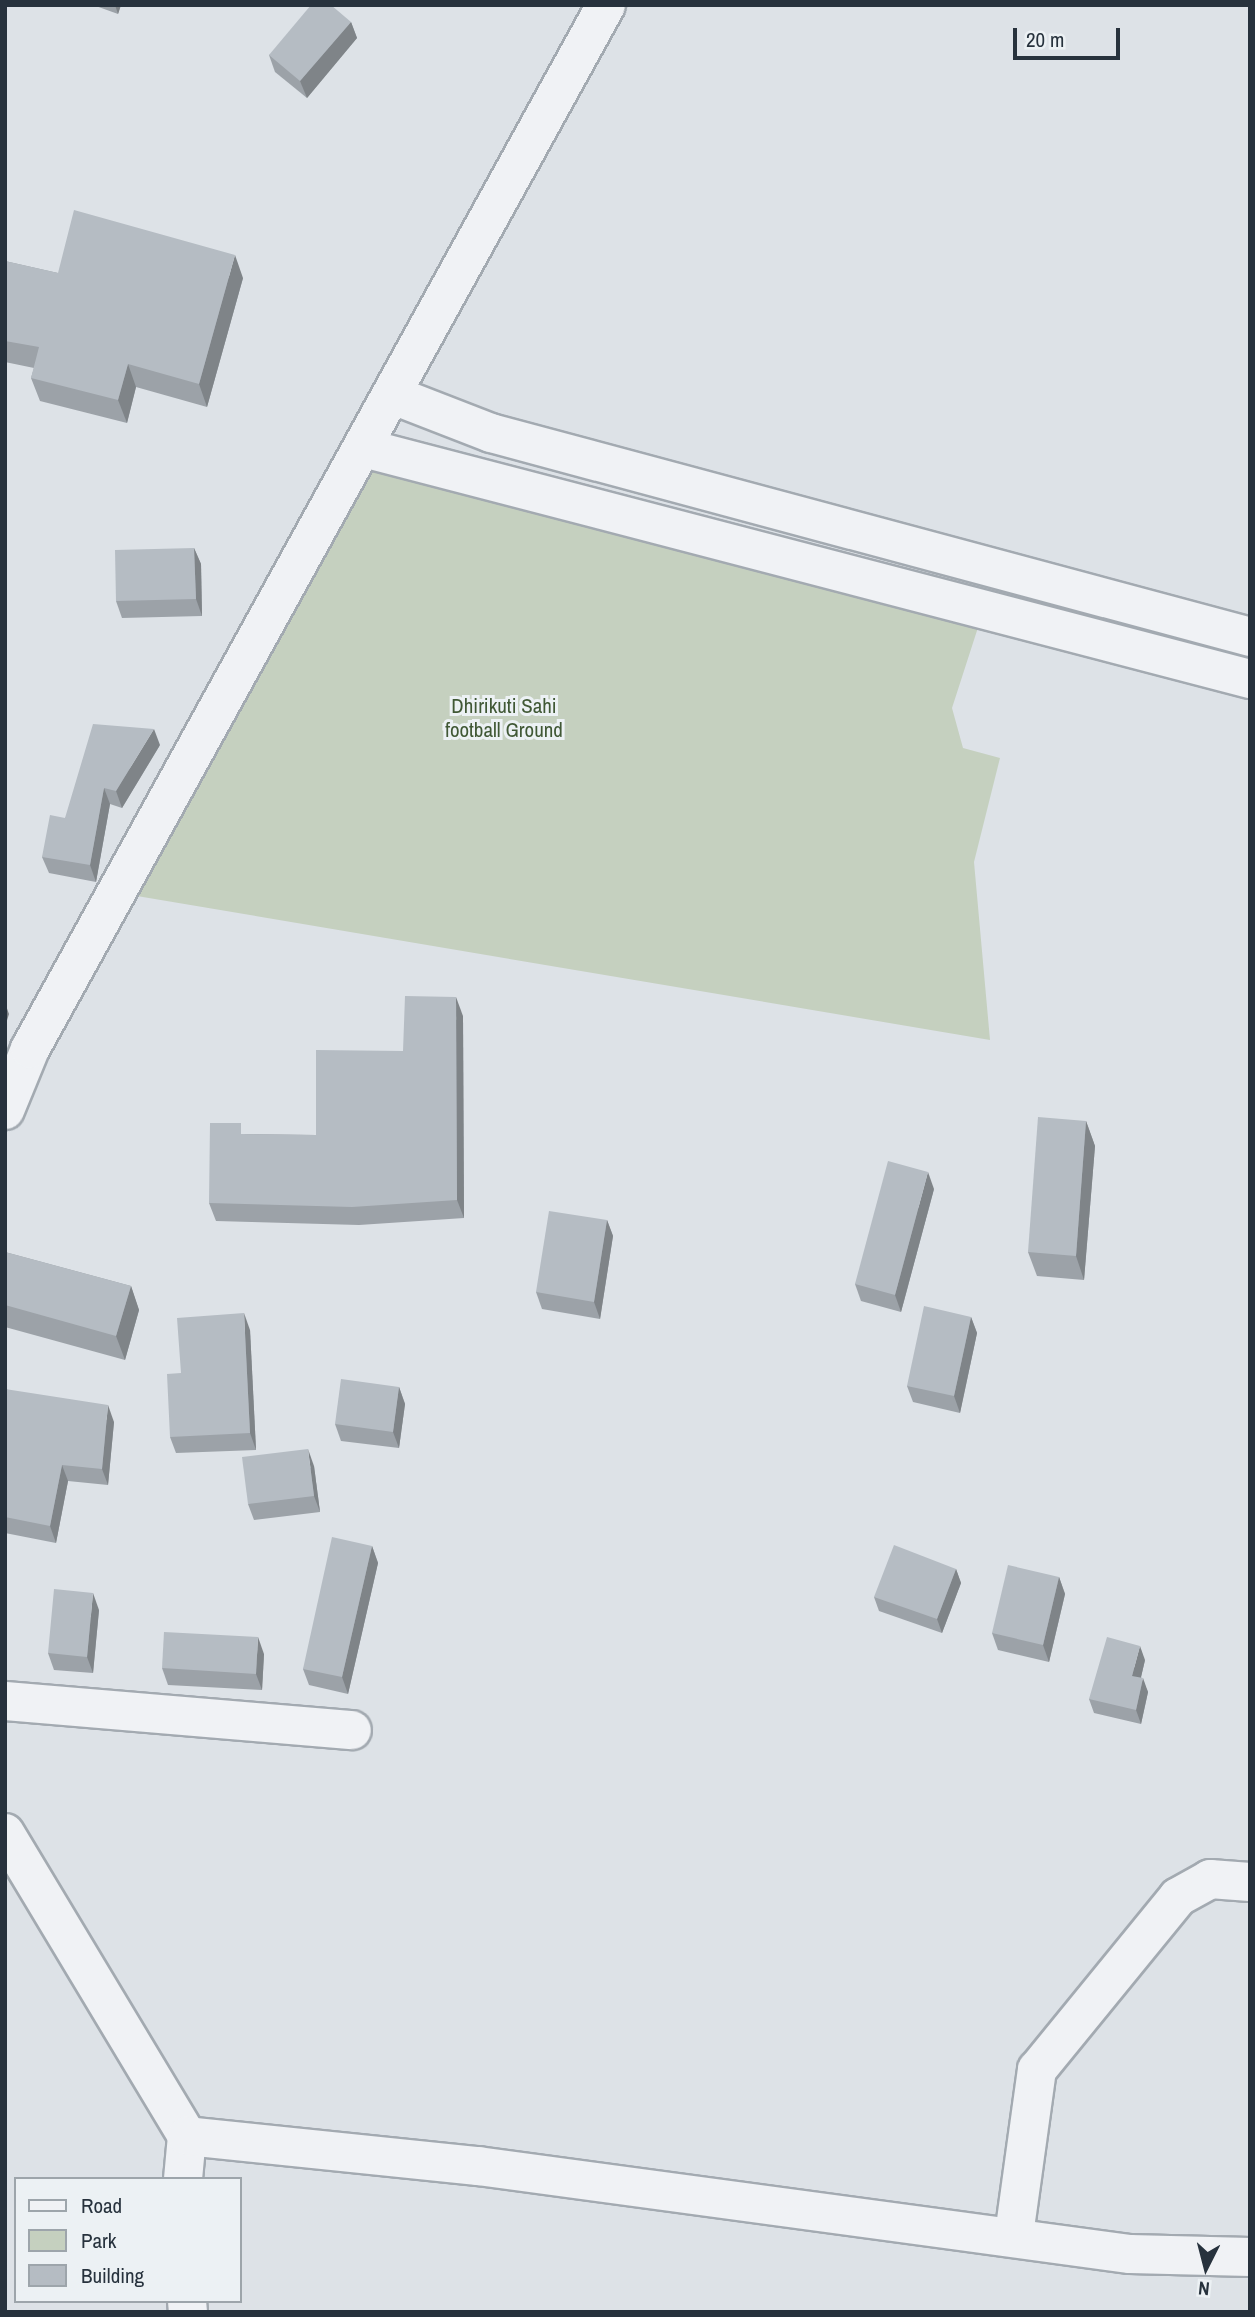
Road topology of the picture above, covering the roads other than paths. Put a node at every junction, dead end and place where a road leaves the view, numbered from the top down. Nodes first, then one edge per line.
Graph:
1 (606, 5) edge
2 (393, 395) junction
3 (364, 448) junction
4 (1250, 637) edge
5 (1250, 679) edge
6 (5, 1110) edge
7 (5, 1701) edge
8 (352, 1730) dead end
9 (5, 1833) edge
10 (1250, 1882) edge
11 (187, 2136) junction
12 (183, 2177) edge
13 (1014, 2235) junction
14 (1250, 2257) edge

1 - 2 street
2 - 3 street
2 - 4 street
3 - 5 street
3 - 6 street
7 - 8 street
9 - 11 street
10 - 13 street
11 - 12 street
11 - 13 street
13 - 14 street

